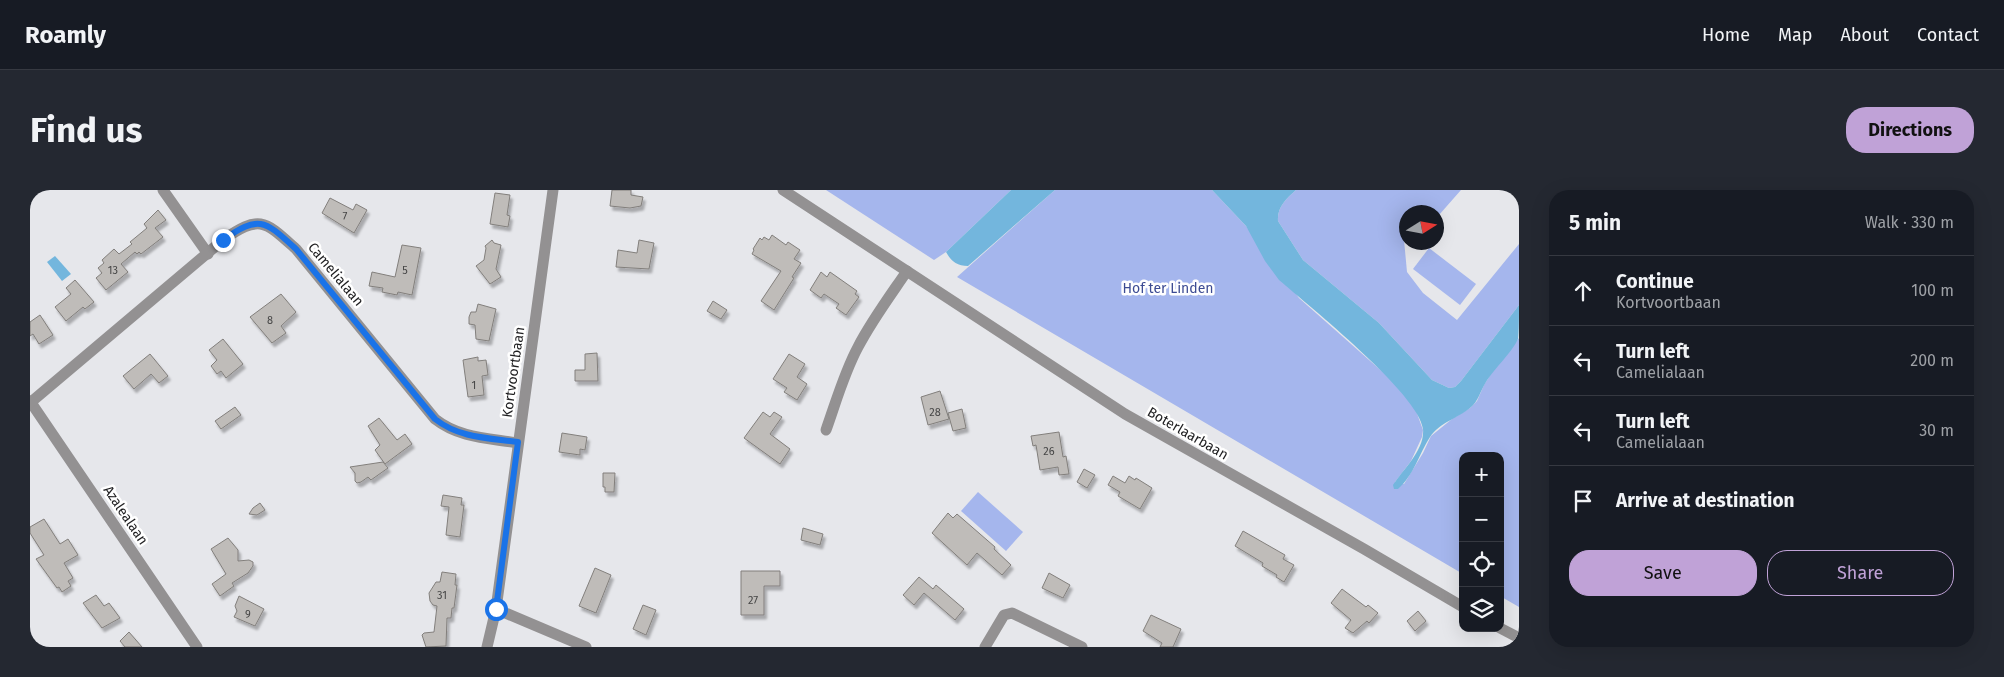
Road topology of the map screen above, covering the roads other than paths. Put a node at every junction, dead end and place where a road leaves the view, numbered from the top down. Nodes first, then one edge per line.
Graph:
1 (163, 190) edge
2 (553, 190) edge
3 (783, 190) edge
4 (208, 254) junction
5 (907, 271) junction
6 (30, 401) edge
7 (826, 430) dead end
8 (518, 442) junction
9 (1459, 605) edge
10 (496, 609) junction
11 (1504, 630) edge
12 (1519, 638) edge
13 (197, 647) edge
14 (488, 647) edge
15 (586, 647) edge
16 (985, 647) edge
17 (1082, 647) edge

1 - 4 street
2 - 8 street, Kortvoortbaan
3 - 5 street, Boterlaarbaan
4 - 6 street, Camelialaan
4 - 8 street, Camelialaan
5 - 7 street
5 - 9 street, Boterlaarbaan
6 - 13 street, Azalealaan
8 - 10 street, Kortvoortbaan
10 - 14 street, Kortvoortbaan
10 - 15 street
11 - 12 street
16 - 17 street

